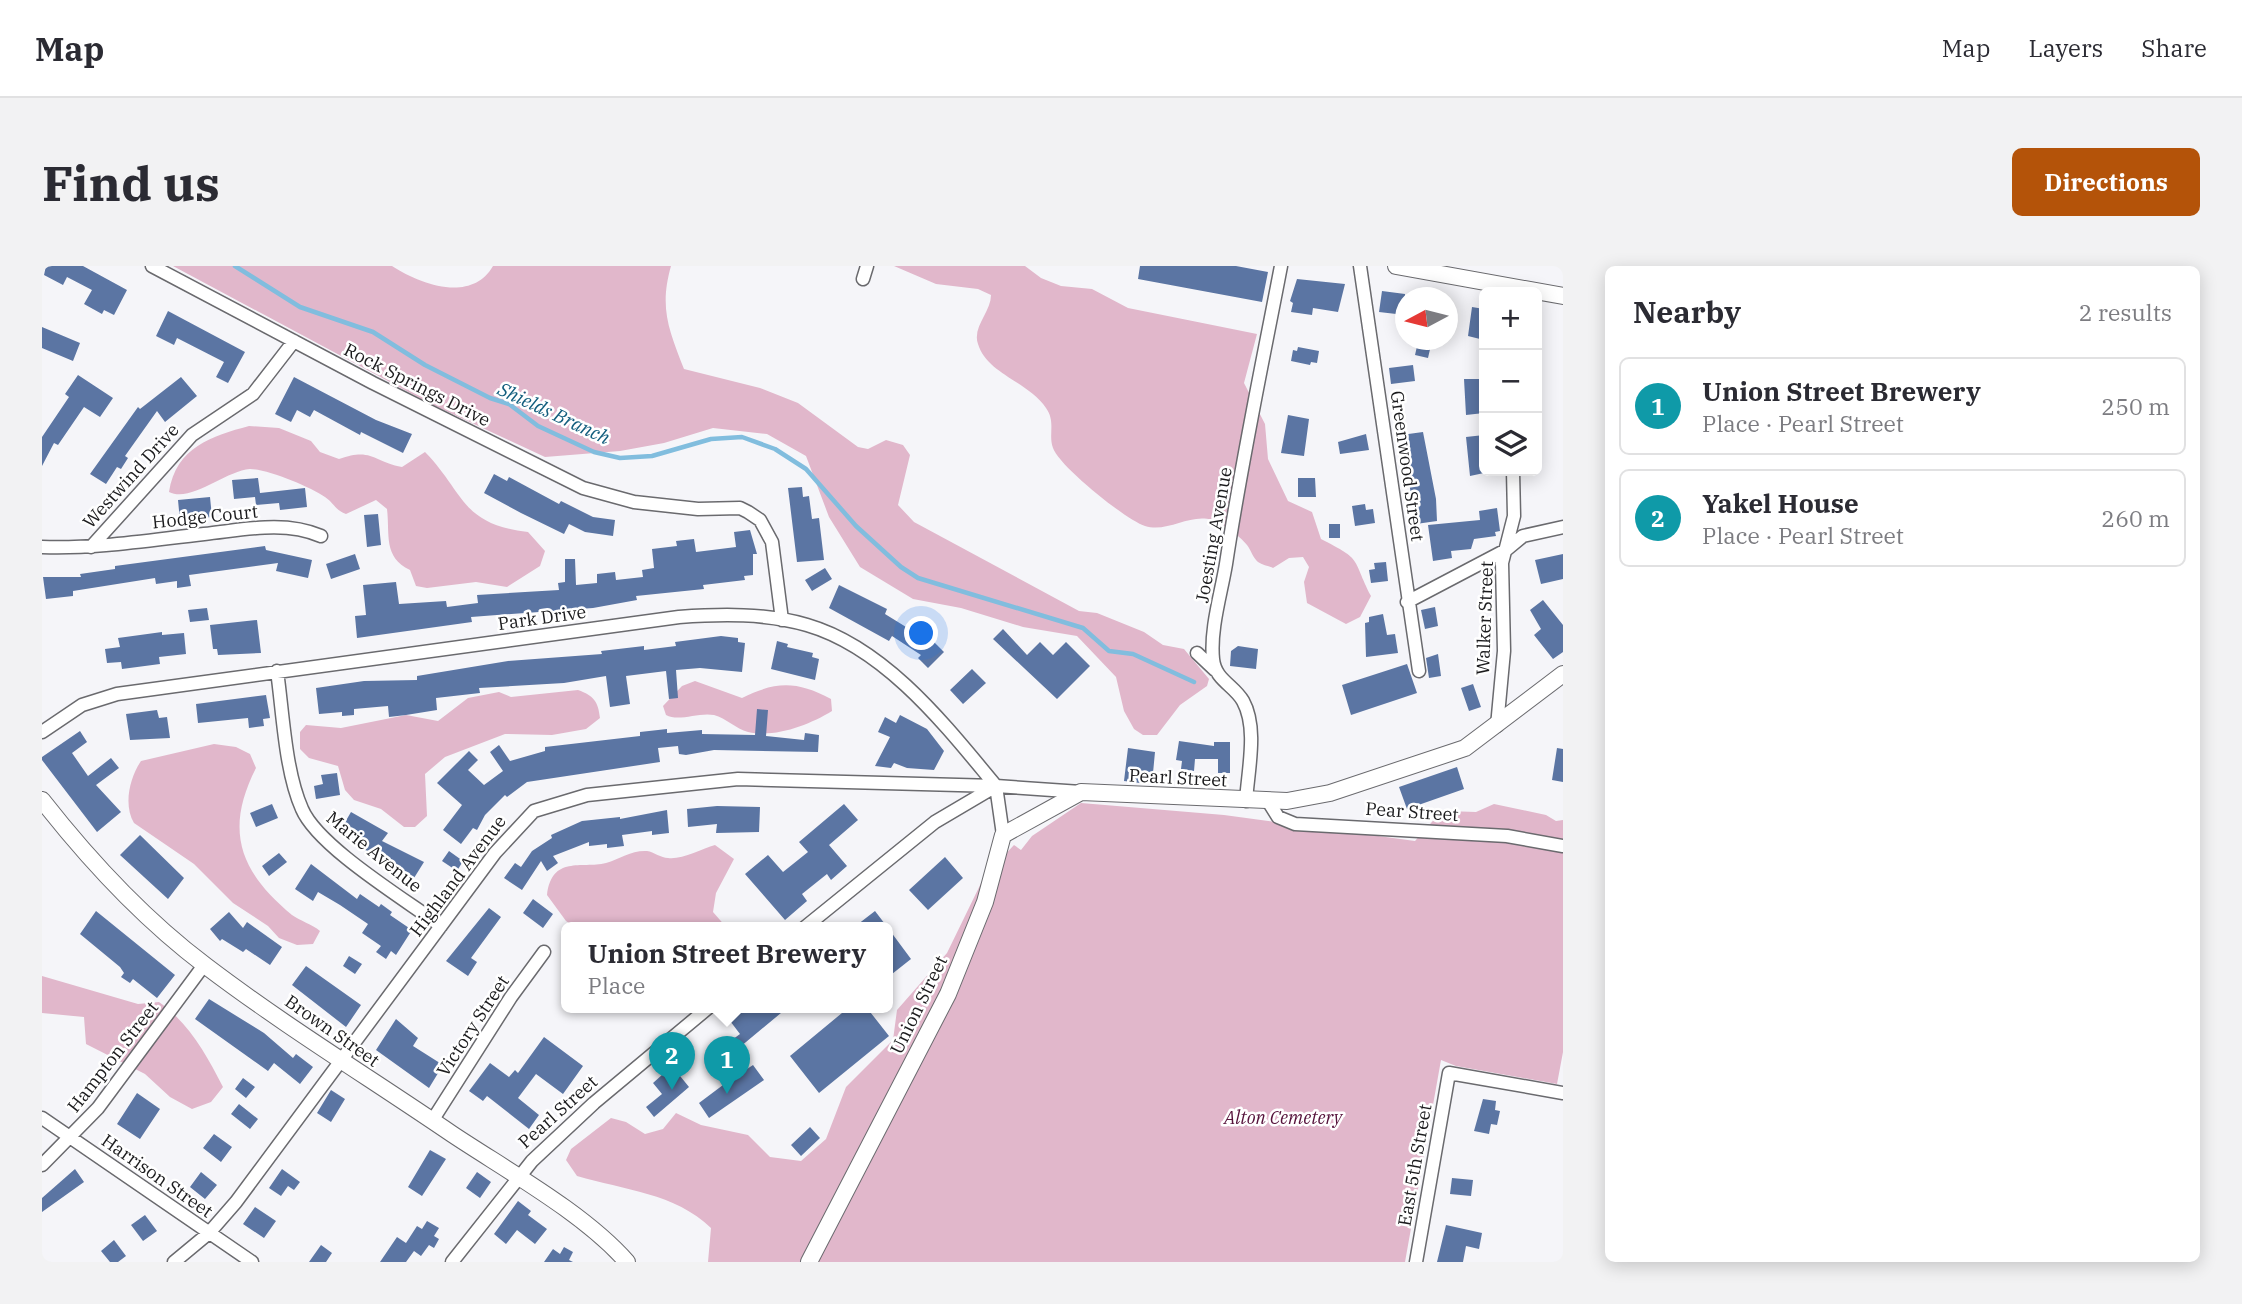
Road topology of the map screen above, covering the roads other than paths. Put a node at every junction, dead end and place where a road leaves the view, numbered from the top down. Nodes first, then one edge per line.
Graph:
1 (152, 266) edge
2 (867, 266) edge
3 (1281, 266) edge
4 (1360, 266) edge
5 (1396, 266) edge
6 (863, 279) dead end
7 (1504, 287) edge
8 (1542, 293) edge
9 (1563, 296) edge
10 (294, 341) junction
11 (1513, 476) edge
12 (1563, 527) edge
13 (321, 536) dead end
14 (42, 547) edge
15 (91, 547) junction
16 (1506, 550) junction
17 (1407, 602) junction
18 (782, 620) junction
19 (1197, 653) dead end
20 (1216, 670) junction
21 (277, 671) junction
22 (1419, 671) dead end
23 (1563, 674) edge
24 (1497, 726) junction
25 (42, 732) edge
26 (996, 786) junction
27 (1081, 792) junction
28 (42, 800) edge
29 (1246, 801) junction
30 (1268, 801) junction
31 (1003, 835) junction
32 (1563, 846) edge
33 (811, 922) edge
34 (441, 926) junction
35 (544, 952) dead end
36 (204, 965) junction
37 (702, 1013) edge
38 (340, 1060) junction
39 (1563, 1093) edge
40 (42, 1118) edge
41 (432, 1121) junction
42 (71, 1138) junction
43 (42, 1165) edge
44 (517, 1178) junction
45 (209, 1233) junction
46 (174, 1262) edge
47 (252, 1262) edge
48 (452, 1262) edge
49 (627, 1262) edge
50 (809, 1262) edge
51 (1416, 1262) edge

1 - 10 street, Rock Springs Drive
2 - 6 street
3 - 20 street, Joesting Avenue
4 - 17 street, Greenwood Street
5 - 7 street
8 - 9 street
10 - 15 street, Westwind Drive
10 - 18 street, Rock Springs Drive
11 - 16 street, Walker Street
12 - 16 street
13 - 15 street, Hodge Court
14 - 15 street, Westwind Drive
16 - 17 street
16 - 24 street, Walker Street
17 - 22 street, Greenwood Street
18 - 21 street, Park Drive
18 - 26 street, Park Drive
19 - 20 street
20 - 29 street
21 - 25 street, Park Drive
21 - 34 street, Marie Avenue
23 - 24 street, Pearl Street
24 - 30 street, Pearl Street
26 - 27 street, Pearl Street
26 - 31 street
26 - 33 street
26 - 34 street, Highland Avenue
27 - 29 street, Pearl Street
27 - 31 street
28 - 36 street, Brown Street
29 - 30 street, Pearl Street
30 - 32 street, Pear Street
31 - 50 street, Union Street
34 - 38 street, Highland Avenue
35 - 41 street, Victory Street
36 - 38 street, Brown Street
36 - 42 street, Hampton Street
37 - 44 street, Pearl Street
38 - 41 street, Brown Street
38 - 45 street, Highland Avenue
39 - 51 street, East 5th Street
40 - 42 street, Harrison Street
41 - 44 street, Brown Street
42 - 43 street, Hampton Street
42 - 45 street, Harrison Street
44 - 48 street, Pearl Street
44 - 49 street, Brown Street
45 - 46 street, Highland Avenue
45 - 47 street, Harrison Street

